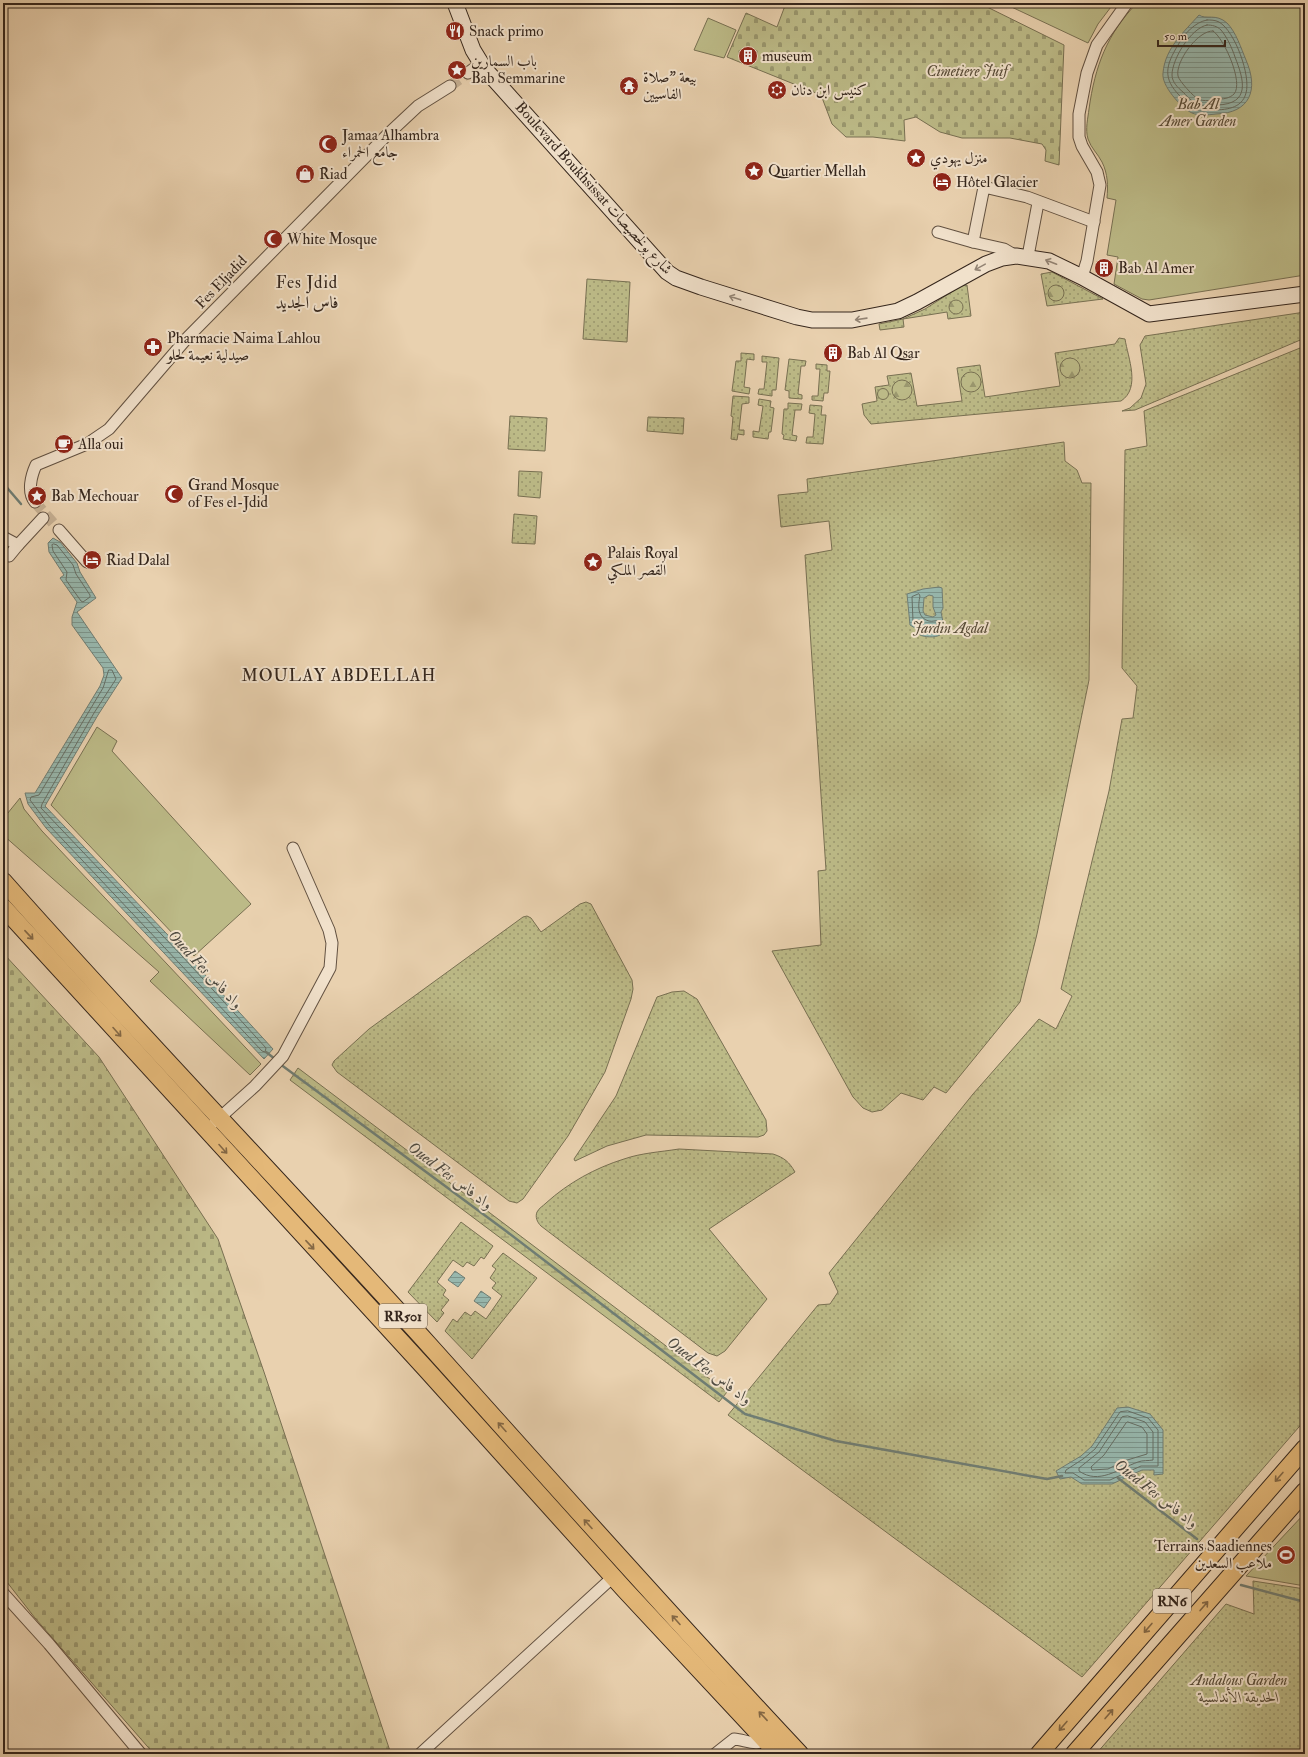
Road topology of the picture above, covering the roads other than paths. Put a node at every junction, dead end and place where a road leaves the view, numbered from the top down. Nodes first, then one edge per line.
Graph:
1 (455, 3) edge
2 (1126, 3) edge
3 (450, 86) tunnel mouth
4 (1038, 203) junction
5 (1094, 222) junction
6 (938, 232) dead end
7 (973, 242) junction
8 (1022, 256) junction
9 (1082, 276) junction
10 (1305, 294) edge
11 (34, 501) tunnel mouth
12 (43, 518) dead end
13 (59, 530) tunnel mouth
14 (3, 537) edge
15 (18, 545) junction
16 (9, 556) dead end
17 (87, 562) dead end
18 (293, 848) dead end
19 (3, 881) edge
20 (3, 907) edge
21 (218, 1118) junction
22 (206, 1131) junction
23 (1305, 1448) edge
24 (1305, 1491) edge
25 (608, 1545) junction
26 (597, 1558) junction
27 (613, 1577) junction
28 (3, 1593) edge
29 (771, 1736) junction
30 (141, 1754) edge
31 (420, 1754) edge
32 (715, 1754) edge
33 (778, 1754) edge
34 (800, 1754) edge
35 (1038, 1754) edge
36 (1074, 1754) edge

8 -> 1 street, Boulevard Boukhsissat شارع بولخصيصات
2 - 5 street
3 - 11 street, Fes Eljadid
4 - 5 street
4 - 7 street
4 - 8 street
5 - 9 street
6 - 7 street
7 - 8 street
9 -> 8 street, Boulevard Boukhsissat شارع بولخصيصات
9 - 10 street, Boulevard Boukhsissat شارع بولخصيصات
12 - 15 street
13 - 17 street
14 - 15 street
15 - 16 street
18 - 21 street
19 - 21 main road, RR501
20 -> 22 main road, RR501
21 - 22 street
25 -> 21 main road, RR501
22 -> 26 main road, RR501
23 -> 35 main road, RN6
36 -> 24 main road, RN6
25 - 26 main road
29 -> 25 main road, RR501
26 - 27 main road, RR501
27 - 29 main road, RR501
27 - 31 street
28 - 30 street
29 - 32 street
29 - 33 main road, RR501
29 - 34 main road, RR501

